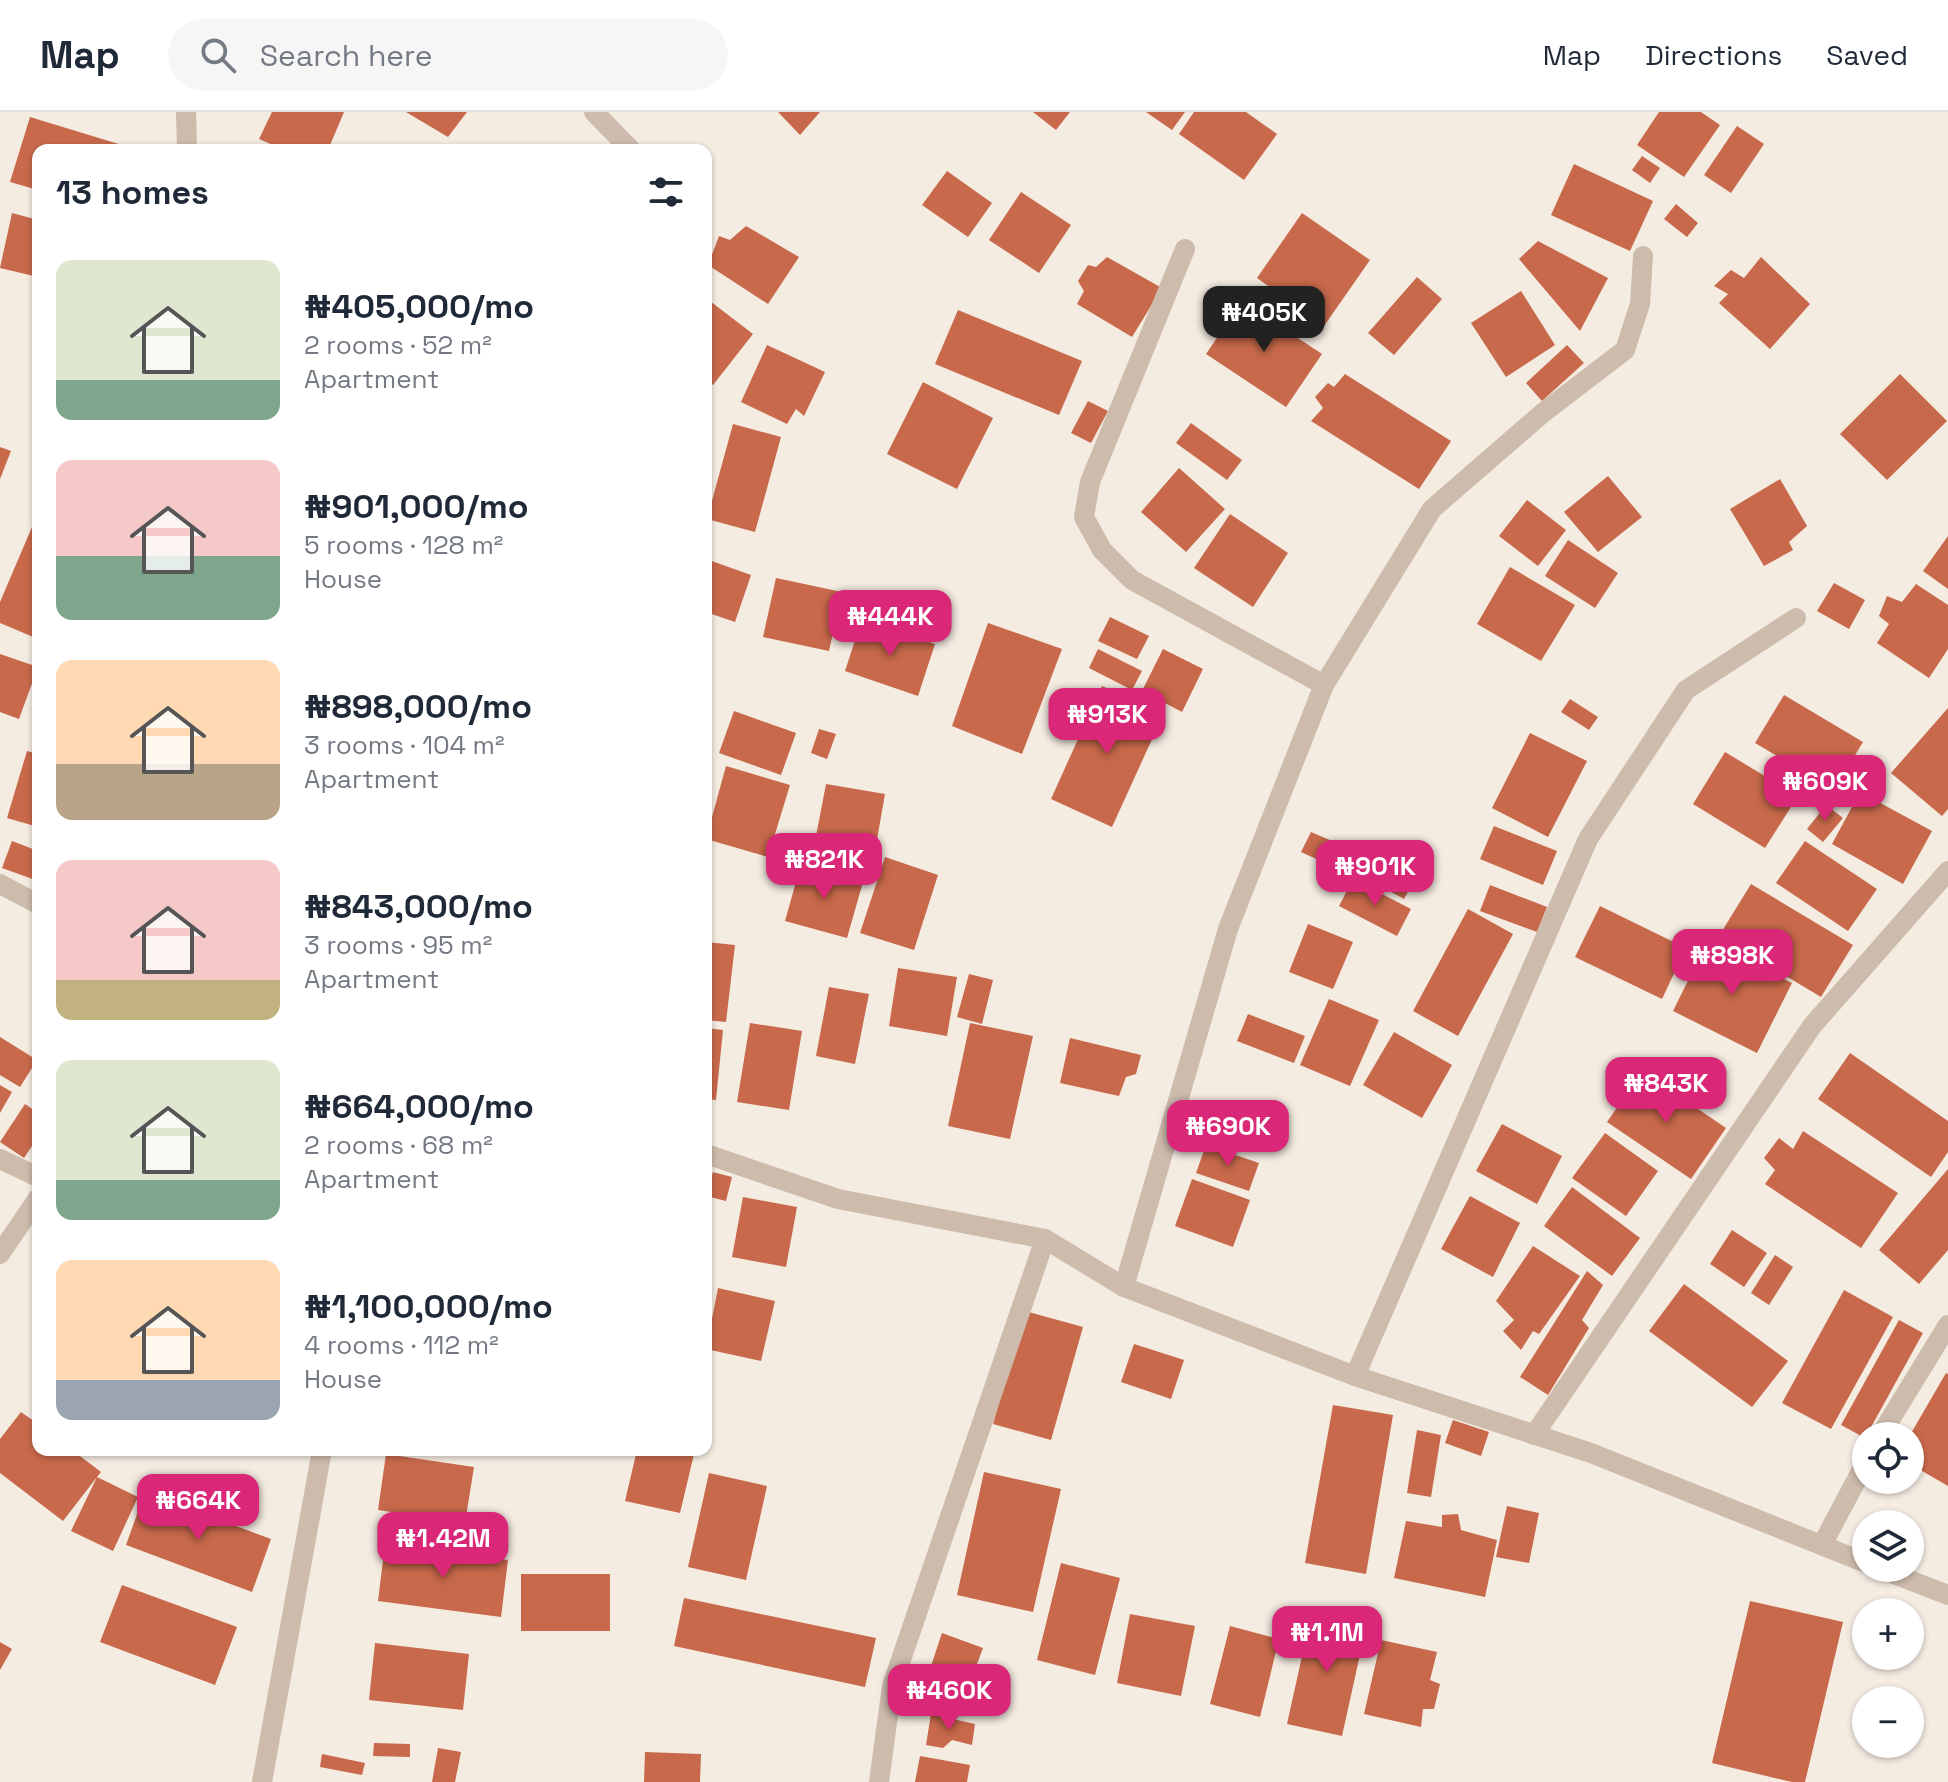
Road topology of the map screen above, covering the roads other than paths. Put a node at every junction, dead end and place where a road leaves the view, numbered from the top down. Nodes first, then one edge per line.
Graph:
1 (186, 112) edge
2 (594, 112) edge
3 (187, 144) edge
4 (625, 144) edge
5 (1185, 249) dead end
6 (1643, 256) dead end
7 (1796, 618) dead end
8 (1324, 685) junction
9 (1948, 871) edge
10 (0, 884) edge
11 (32, 901) edge
12 (712, 1156) edge
13 (0, 1159) edge
14 (32, 1174) edge
15 (32, 1207) edge
16 (1045, 1239) junction
17 (0, 1254) edge
18 (1124, 1287) junction
19 (1948, 1325) edge
20 (1355, 1376) junction
21 (1889, 1422) edge
22 (1534, 1435) junction
23 (321, 1456) edge
24 (1852, 1488) edge
25 (1822, 1545) junction
26 (1852, 1557) edge
27 (1914, 1582) edge
28 (1948, 1595) edge
29 (262, 1782) edge
30 (879, 1782) edge

1 - 3 street
2 - 4 street
5 - 8 street
6 - 8 street
7 - 20 street
8 - 18 street
9 - 22 street
10 - 11 street
12 - 16 street
13 - 14 street
15 - 17 street
16 - 18 street
16 - 30 street
18 - 20 street
19 - 21 street
20 - 22 street
22 - 25 street
23 - 29 street
24 - 25 street
25 - 26 street
27 - 28 street

